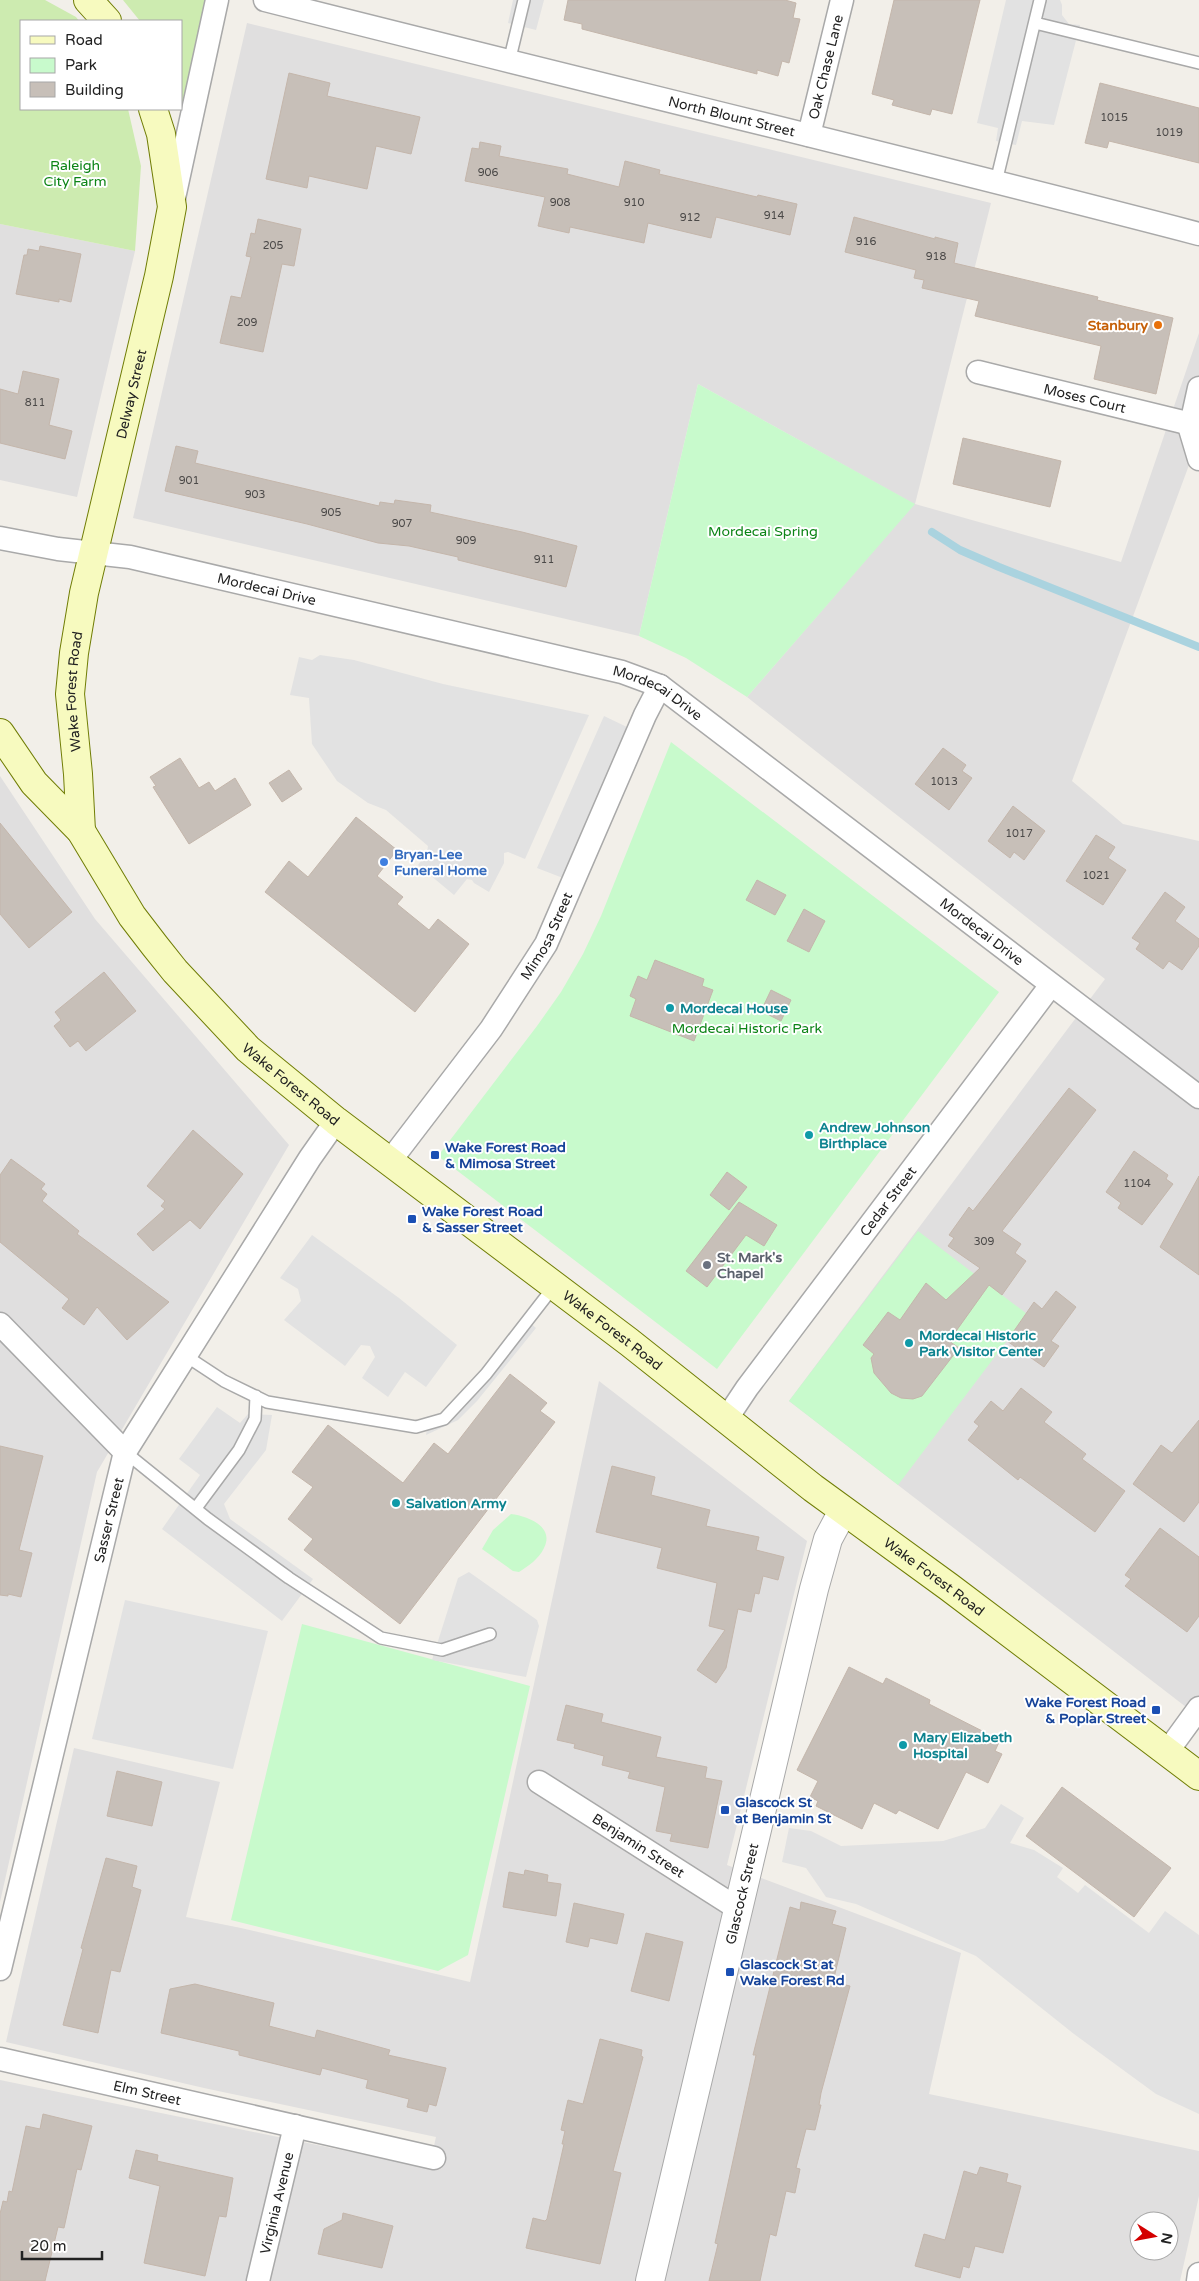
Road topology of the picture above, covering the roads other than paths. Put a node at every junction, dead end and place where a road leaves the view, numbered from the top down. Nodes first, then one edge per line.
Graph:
1 (88, 0) edge
2 (217, 0) edge
3 (265, 0) edge
4 (524, 0) edge
5 (842, 0) edge
6 (1040, 0) edge
7 (105, 20) edge
8 (1035, 23) junction
9 (509, 62) junction
10 (1199, 64) edge
11 (153, 110) edge
12 (809, 135) junction
13 (996, 182) junction
14 (172, 207) junction
15 (1199, 234) edge
16 (978, 372) dead end
17 (1199, 388) edge
18 (1192, 424) junction
19 (1199, 459) edge
20 (0, 538) edge
21 (95, 554) junction
22 (660, 686) junction
23 (0, 733) edge
24 (81, 831) junction
25 (1051, 985) junction
26 (1199, 1097) edge
27 (336, 1122) junction
28 (390, 1161) junction
29 (555, 1285) junction
30 (0, 1324) edge
31 (186, 1356) junction
32 (256, 1396) junction
33 (727, 1418) junction
34 (125, 1452) junction
35 (196, 1508) junction
36 (843, 1511) junction
37 (490, 1634) dead end
38 (1199, 1708) edge
39 (1167, 1752) junction
40 (1199, 1776) edge
41 (539, 1782) dead end
42 (737, 1908) junction
43 (0, 1969) edge
44 (0, 2059) edge
45 (295, 2126) junction
46 (434, 2158) dead end
47 (1199, 2274) edge
48 (258, 2281) edge
49 (650, 2281) edge
50 (1198, 2281) edge

1 - 7 main road
2 - 14 street
3 - 9 street, North Blount Street
4 - 9 lane
5 - 12 street, Oak Chase Lane
6 - 8 lane
8 - 10 lane
8 - 13 lane
9 - 12 street, North Blount Street
11 - 14 main road
12 - 13 street, North Blount Street
13 - 15 street, North Blount Street
14 - 21 main road, Delway Street
16 - 18 street, Moses Court
17 - 18 street
18 - 19 street
20 - 21 street, Mordecai Drive
21 - 22 street, Mordecai Drive
21 - 24 main road, Wake Forest Road
22 - 25 street, Mordecai Drive
22 - 28 street, Mimosa Street
23 - 24 main road, Wake Forest Road
24 - 27 main road, Wake Forest Road
25 - 26 street, Mordecai Drive
25 - 33 street, Cedar Street
27 - 28 main road, Wake Forest Road
27 - 31 street, Sasser Street
28 - 29 main road, Wake Forest Road
29 - 32 lane
29 - 33 main road, Wake Forest Road
30 - 34 street
31 - 32 lane
31 - 34 street, Sasser Street
32 - 35 lane
33 - 36 main road, Wake Forest Road
34 - 35 lane
34 - 43 street, Sasser Street
35 - 37 lane
36 - 39 main road, Wake Forest Road
36 - 42 street, Glascock Street
38 - 39 street
39 - 40 main road, Wake Forest Road
41 - 42 street, Benjamin Street
42 - 49 street, Glascock Street
44 - 45 street, Elm Street
45 - 46 street, Elm Street
45 - 48 street, Virginia Avenue
47 - 50 street

